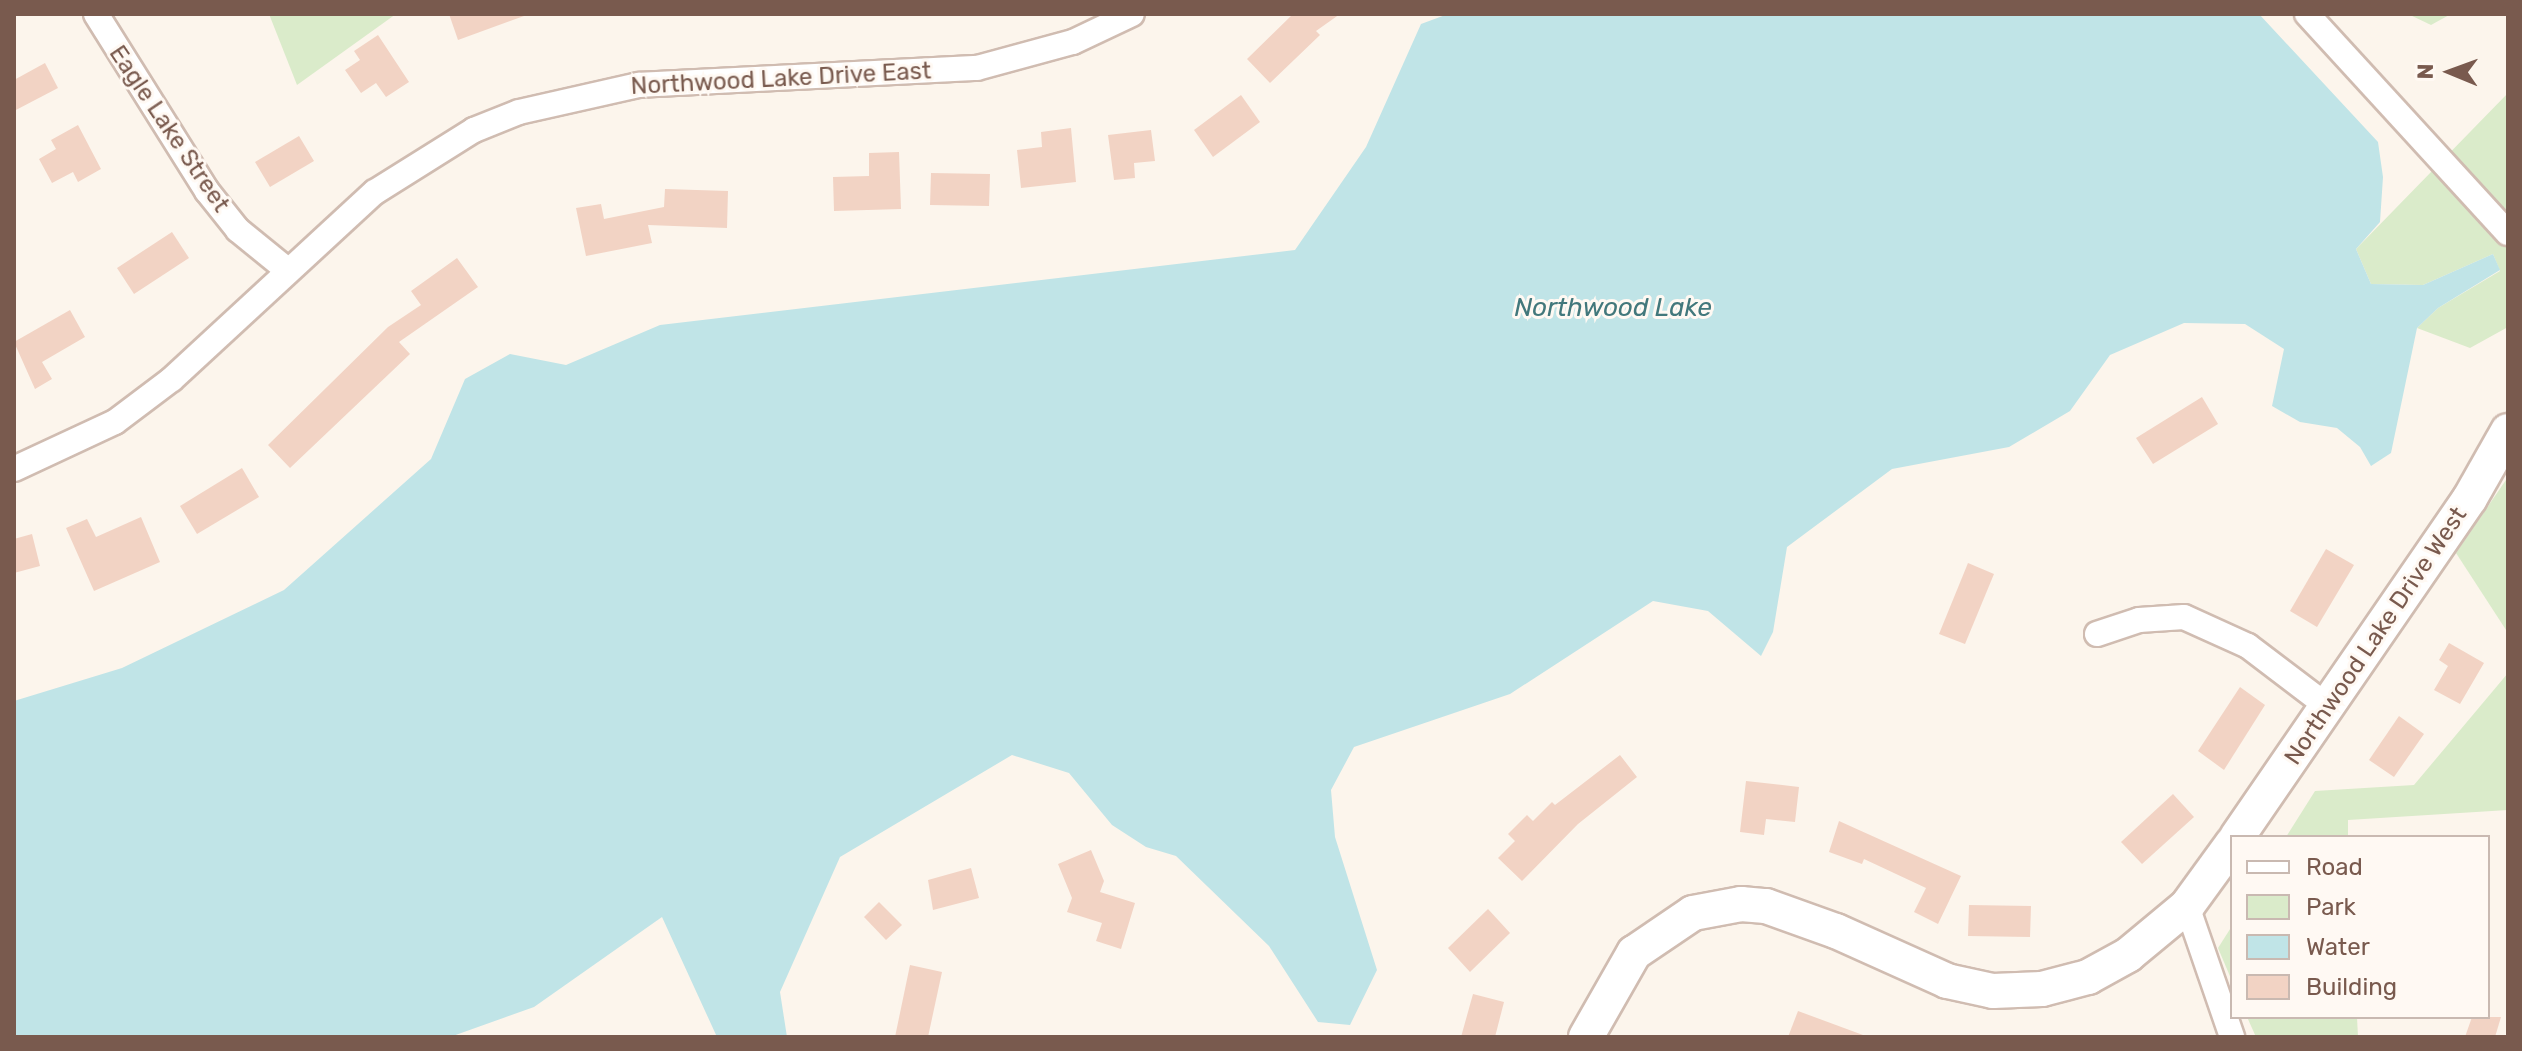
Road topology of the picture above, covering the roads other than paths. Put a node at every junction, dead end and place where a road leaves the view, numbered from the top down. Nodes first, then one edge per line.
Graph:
1 (96, 14) edge
2 (1132, 14) edge
3 (2307, 14) edge
4 (2508, 233) edge
5 (286, 269) junction
6 (2508, 431) edge
7 (14, 469) edge
8 (2097, 634) dead end
9 (2327, 706) junction
10 (2238, 835) edge
11 (2230, 847) edge
12 (2187, 906) junction
13 (1586, 1037) edge
14 (2232, 1037) edge

1 - 5 street, Eagle Lake Street
2 - 5 street, Northwood Lake Drive East
3 - 4 street
5 - 7 street, Northwood Lake Drive East
6 - 9 street, Northwood Lake Drive West
8 - 9 street
9 - 10 street, Northwood Lake Drive West
11 - 12 street
12 - 13 street
12 - 14 street

